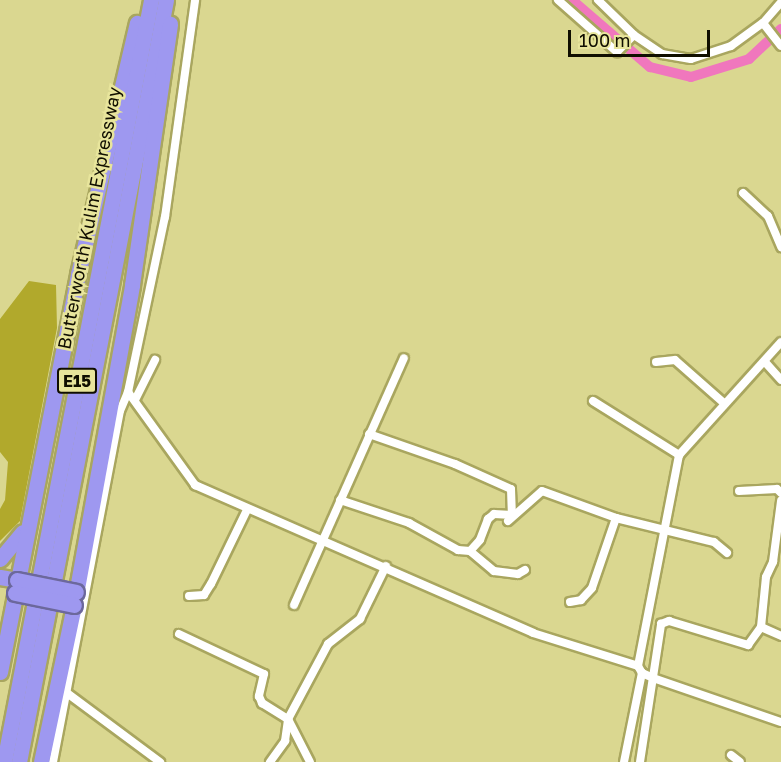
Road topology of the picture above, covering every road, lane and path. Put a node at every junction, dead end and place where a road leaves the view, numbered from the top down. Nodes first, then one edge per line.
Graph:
1 (143, 0) edge
2 (151, 0) edge
3 (166, 0) edge
4 (173, 0) edge
5 (195, 0) edge
6 (558, 0) edge
7 (598, 0) edge
8 (781, 2) edge
9 (764, 26) junction
10 (632, 37) junction
11 (778, 43) edge
12 (743, 193) dead end
13 (781, 247) edge
14 (781, 342) edge
15 (404, 358) dead end
16 (155, 360) dead end
17 (656, 362) dead end
18 (765, 362) junction
19 (781, 380) edge
20 (128, 392) junction
21 (135, 400) junction
22 (593, 401) dead end
23 (724, 403) junction
24 (369, 434) junction
25 (679, 455) junction
26 (739, 491) dead end
27 (781, 493) edge
28 (340, 500) junction
29 (781, 501) edge
30 (247, 510) junction
31 (510, 518) junction
32 (616, 518) junction
33 (28, 523) junction
34 (663, 528) junction
35 (324, 543) junction
36 (470, 551) junction
37 (727, 553) dead end
38 (0, 558) edge
39 (777, 560) edge
40 (386, 566) junction
41 (525, 570) dead end
42 (0, 577) edge
43 (11, 588) edge
44 (189, 596) dead end
45 (75, 598) junction
46 (570, 602) dead end
47 (294, 605) dead end
48 (0, 625) edge
49 (761, 627) junction
50 (179, 634) dead end
51 (781, 636) edge
52 (0, 664) edge
53 (640, 669) junction
54 (0, 672) edge
55 (653, 678) junction
56 (67, 693) junction
57 (288, 719) junction
58 (781, 722) edge
59 (731, 755) dead end
60 (4, 762) edge
61 (19, 762) edge
62 (41, 762) edge
63 (53, 762) edge
64 (160, 762) edge
65 (270, 762) edge
66 (310, 762) edge
67 (624, 762) edge
68 (640, 762) edge
69 (740, 762) edge

1 - 33 highway
2 - 60 highway, Butterworth Kulim Expressway / E15
3 - 61 highway, Butterworth Kulim Expressway / E15
4 - 45 highway
5 - 20 street
6 - 10 street
7 - 10 street
8 - 9 street
9 - 10 street
9 - 11 street
12 - 13 street
14 - 18 street
15 - 24 street
16 - 21 street
17 - 23 street
18 - 19 street
18 - 23 street
20 - 21 street
20 - 56 street
21 - 30 street
22 - 25 street
23 - 25 street
24 - 28 street
24 - 31 street
25 - 34 street
26 - 27 street
28 - 35 street
28 - 36 street
29 - 39 street
30 - 35 street
30 - 44 street
31 - 32 street
31 - 36 street
32 - 34 street
32 - 46 street
33 - 38 highway
33 - 43 highway
34 - 37 street
34 - 53 street
35 - 40 street
35 - 47 street
36 - 41 street
39 - 49 street
40 - 53 street
40 - 57 street
42 - 43 highway
43 - 45 highway, bridge
43 - 54 highway
45 - 62 highway
48 - 52 highway
49 - 51 street
49 - 55 street
50 - 57 street
53 - 55 street
53 - 67 street
55 - 58 street
55 - 68 street
56 - 63 street
56 - 64 street
57 - 65 street
57 - 66 street
59 - 69 street

